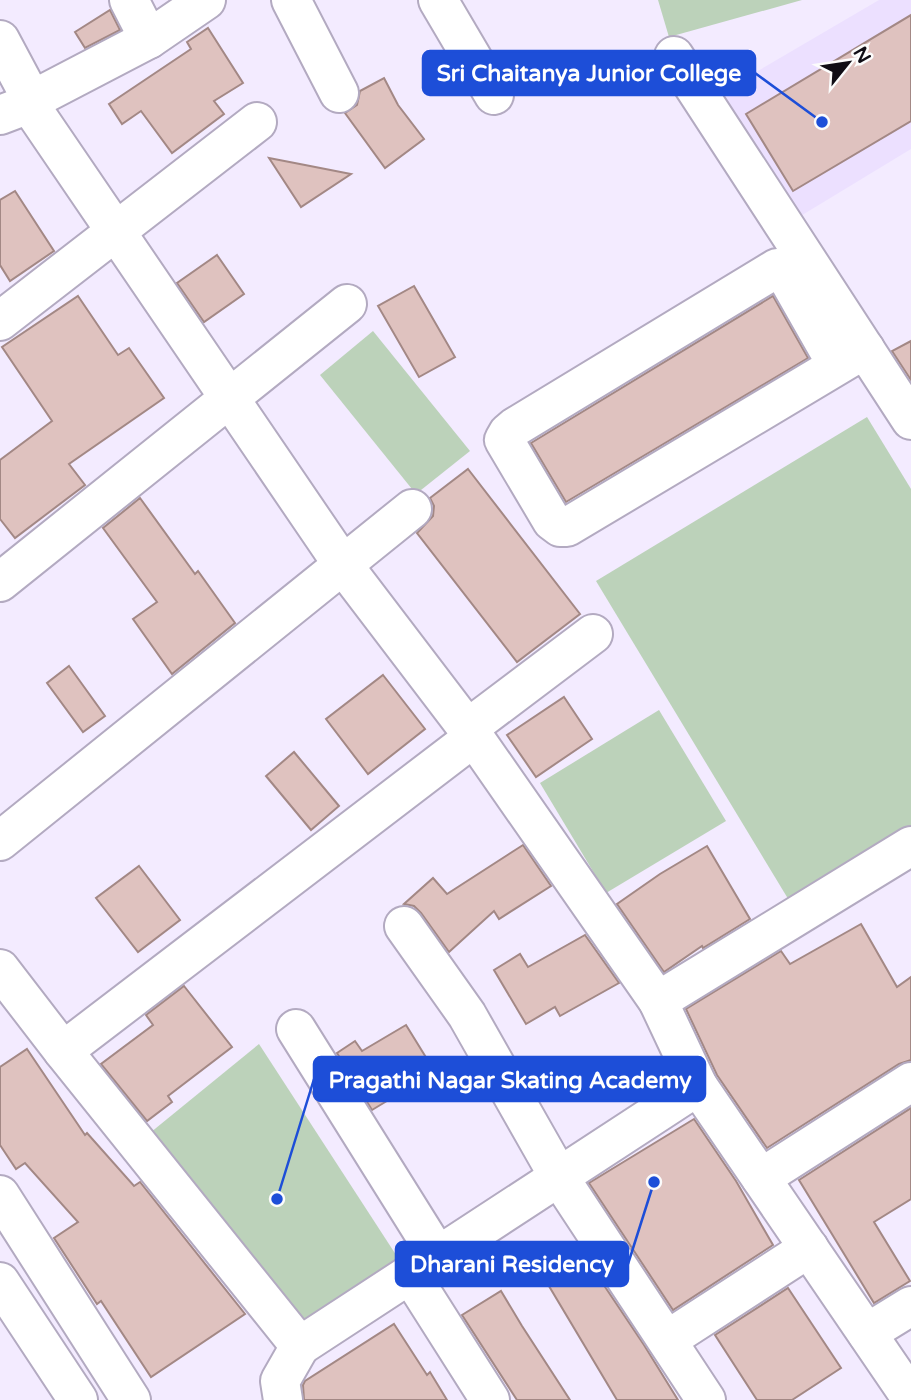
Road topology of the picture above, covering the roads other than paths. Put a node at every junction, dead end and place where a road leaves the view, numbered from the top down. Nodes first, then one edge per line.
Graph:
1 (129, 0) edge
2 (206, 0) edge
3 (291, 0) edge
4 (438, 0) edge
5 (149, 39) junction
6 (0, 40) edge
7 (674, 56) dead end
8 (340, 93) dead end
9 (494, 95) dead end
10 (20, 106) edge
11 (257, 122) dead end
12 (115, 231) junction
13 (346, 304) dead end
14 (827, 317) junction
15 (0, 321) edge
16 (851, 357) junction
17 (230, 398) junction
18 (911, 420) edge
19 (412, 509) dead end
20 (343, 565) junction
21 (0, 582) edge
22 (593, 634) dead end
23 (470, 733) junction
24 (0, 841) edge
25 (911, 846) edge
26 (404, 926) dead end
27 (0, 969) edge
28 (658, 1001) junction
29 (296, 1029) dead end
30 (63, 1051) junction
31 (911, 1082) edge
32 (698, 1086) junction
33 (559, 1177) junction
34 (761, 1178) junction
35 (0, 1195) edge
36 (809, 1248) junction
37 (424, 1265) junction
38 (0, 1282) edge
39 (911, 1306) edge
40 (867, 1334) junction
41 (667, 1340) junction
42 (300, 1346) junction
43 (123, 1387) edge
44 (911, 1398) edge
45 (77, 1399) edge
46 (283, 1400) edge
47 (489, 1400) edge
48 (706, 1400) edge

1 - 5 street
2 - 5 street
3 - 8 street
4 - 9 street
5 - 10 street
6 - 10 street
7 - 14 street
10 - 12 street
11 - 12 street
12 - 15 street
12 - 17 street
13 - 17 street
14 - 16 street
14 - 16 street
16 - 18 street
17 - 20 street
17 - 21 street
19 - 20 street
20 - 23 street
20 - 24 street
22 - 23 street
23 - 28 street
23 - 30 street
25 - 28 street
26 - 33 street
27 - 30 street
28 - 32 street
29 - 37 street
30 - 42 street
31 - 34 street
32 - 33 street
32 - 34 street
33 - 37 street
33 - 41 street
34 - 36 street
35 - 43 street
36 - 40 street
36 - 41 street
37 - 42 street
37 - 47 street
38 - 45 street
39 - 40 street
40 - 44 street
41 - 48 street
42 - 46 street
43 - 45 street

